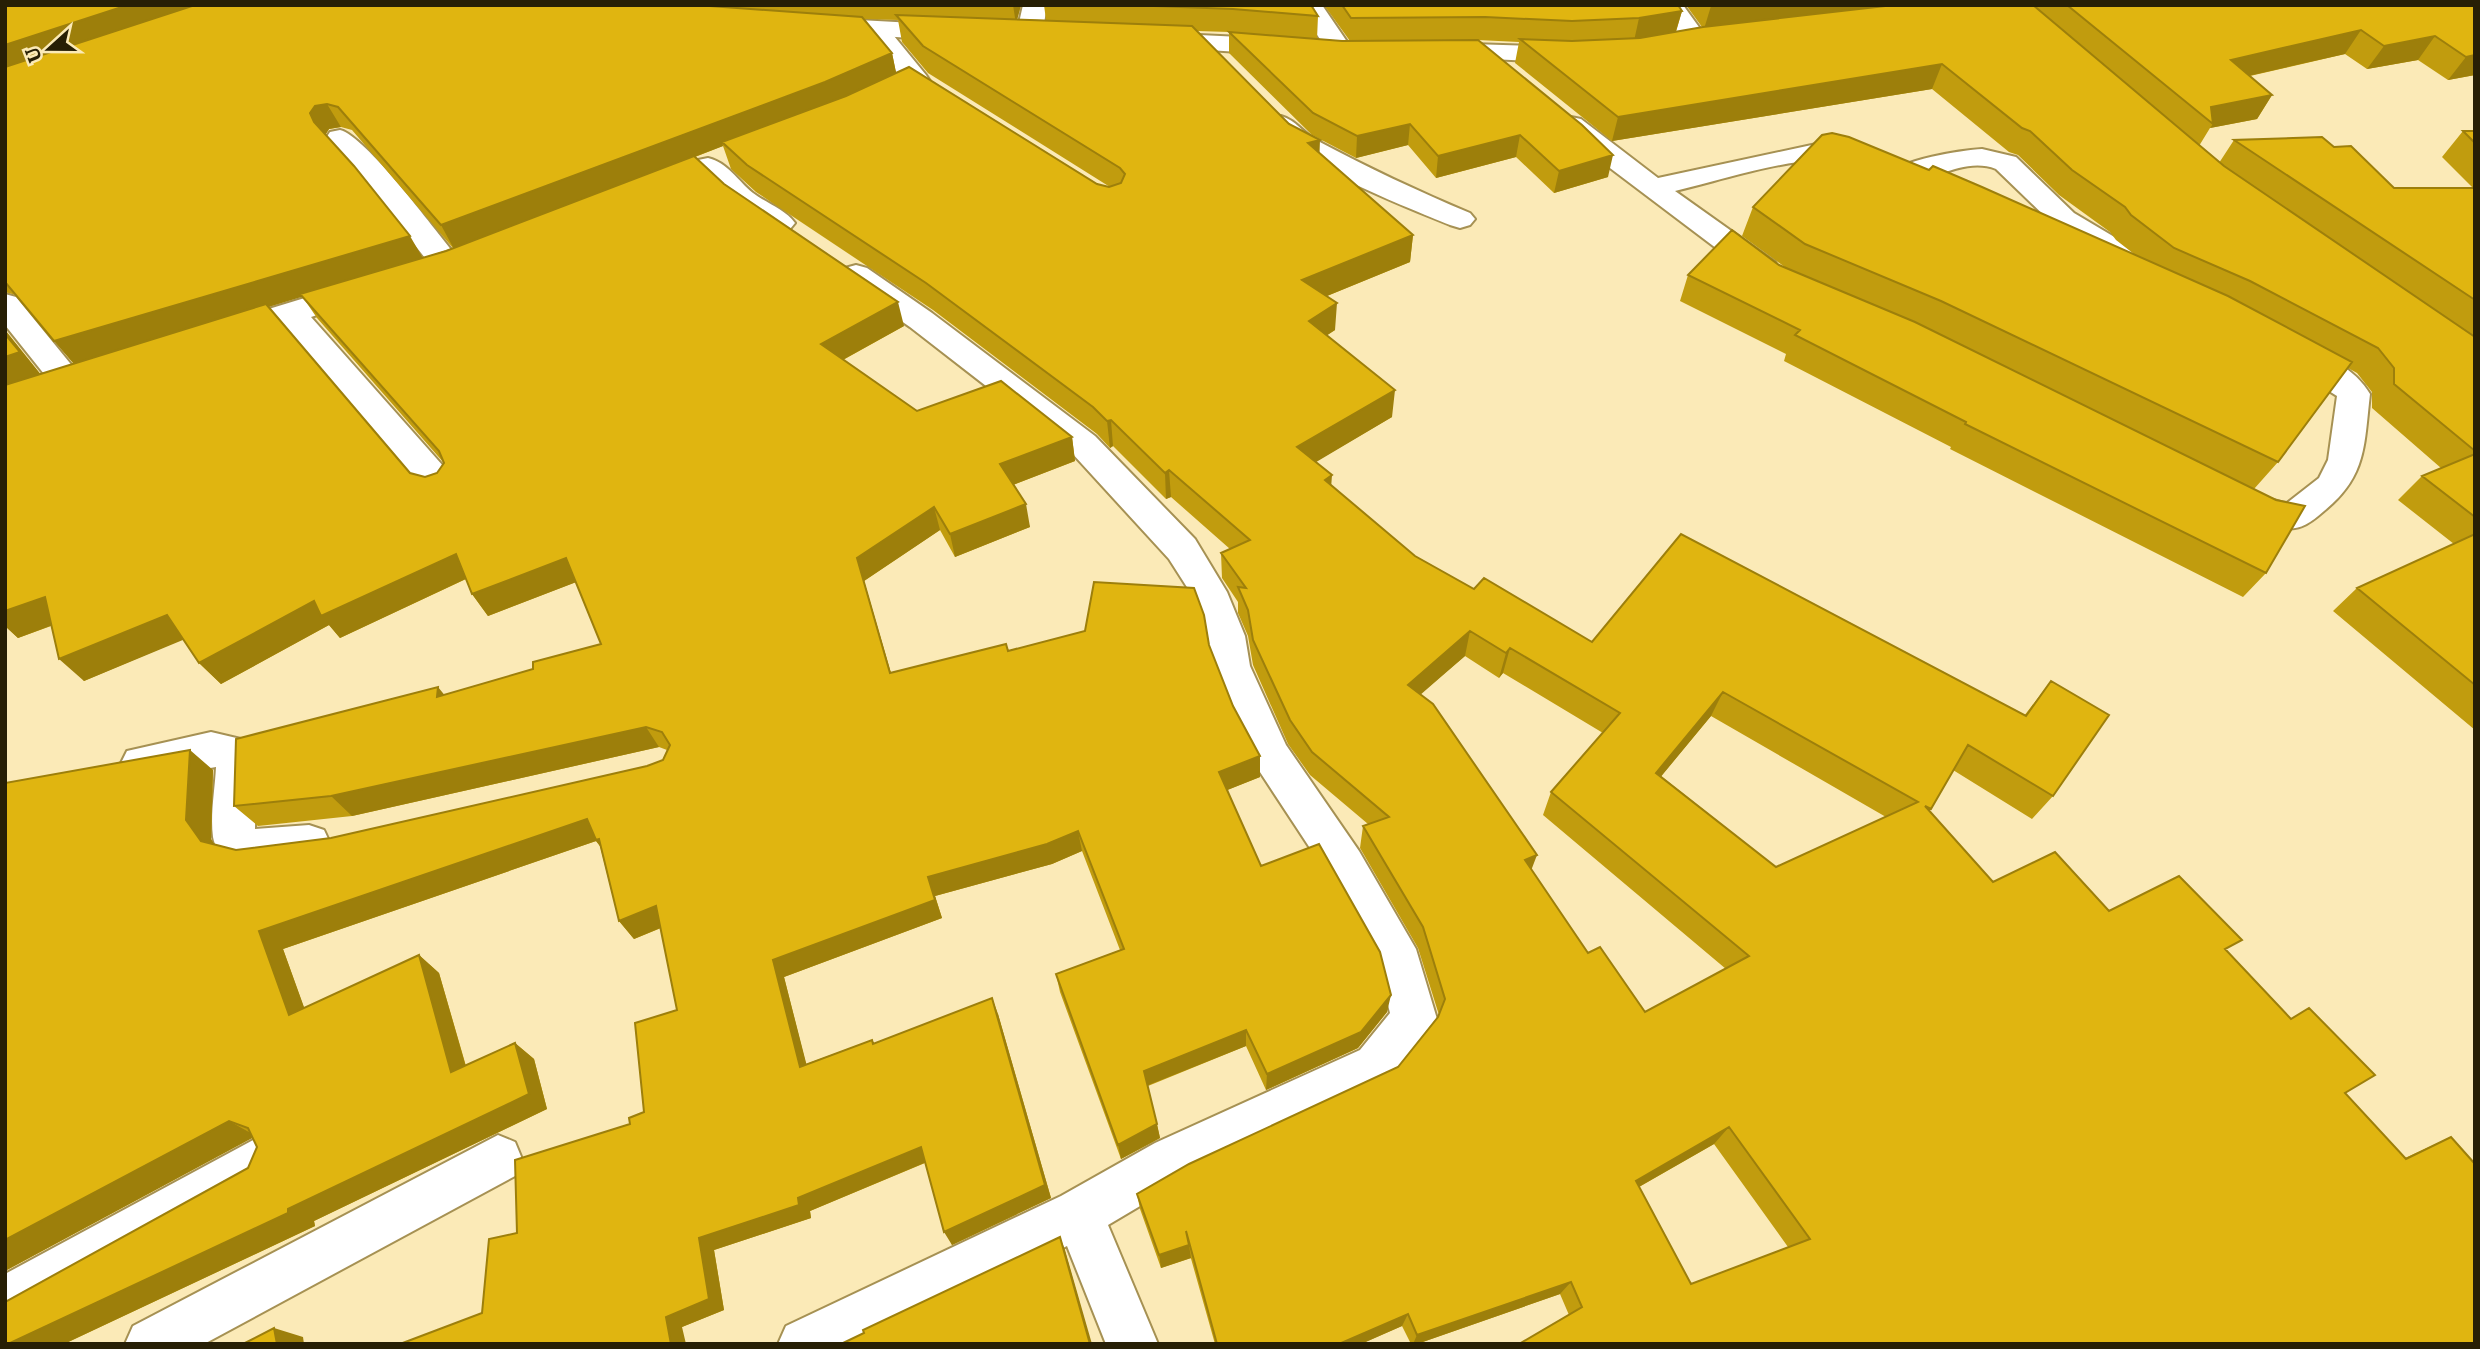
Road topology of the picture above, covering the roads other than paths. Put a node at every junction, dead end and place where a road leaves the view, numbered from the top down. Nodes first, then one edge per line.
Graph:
1 (1035, 5) edge
2 (1309, 5) edge
3 (1670, 5) edge
4 (796, 24) edge
5 (876, 30) junction
6 (973, 34) edge
7 (1001, 35) edge
8 (1029, 36) junction
9 (1055, 37) edge
10 (1723, 38) edge
11 (1135, 40) edge
12 (1201, 43) junction
13 (1411, 51) edge
14 (1480, 51) junction
15 (1341, 52) junction
16 (1369, 52) edge
17 (1594, 54) edge
18 (1228, 70) edge
19 (1511, 76) edge
20 (867, 103) edge
21 (1264, 107) edge
22 (1552, 109) edge
23 (340, 138) dead end
24 (707, 166) edge
25 (1903, 175) junction
26 (1654, 187) junction
27 (1941, 191) edge
28 (1460, 219) dead end
29 (2029, 229) edge
30 (447, 264) edge
31 (382, 285) edge
32 (1793, 287) edge
33 (5, 304) edge
34 (290, 312) junction
35 (2267, 340) edge
36 (197, 342) edge
37 (67, 381) edge
38 (440, 485) edge
39 (2231, 495) edge
40 (105, 770) edge
41 (339, 838) edge
42 (498, 1159) dead end
43 (257, 1162) edge
44 (1079, 1214) junction
45 (5, 1303) edge
46 (151, 1344) edge
47 (804, 1344) edge
48 (1132, 1344) edge

1 - 8 street
2 - 15 street
3 - 10 street
4 - 5 street
5 - 6 street
5 - 20 street
7 - 8 street
8 - 9 street
11 - 12 street
12 - 15 street
12 - 18 street
13 - 14 street
14 - 17 street
14 - 19 street
15 - 16 street
21 - 28 street
22 - 26 street
23 - 30 street
24 - 44 street
25 - 26 street
25 - 27 street
25 - 29 street
26 - 32 street
31 - 34 street
33 - 37 street
34 - 36 street
34 - 38 street
35 - 39 street
40 - 41 street
42 - 46 street
43 - 45 street
44 - 47 street
44 - 48 street

